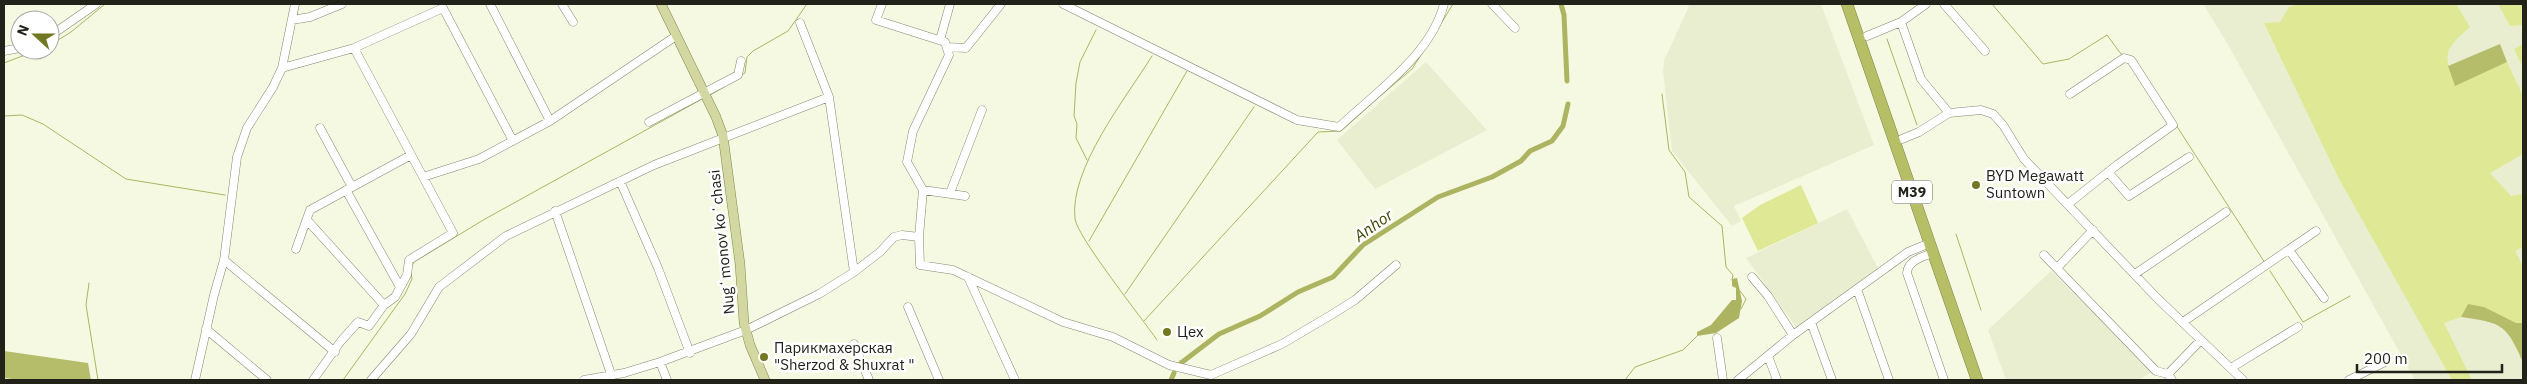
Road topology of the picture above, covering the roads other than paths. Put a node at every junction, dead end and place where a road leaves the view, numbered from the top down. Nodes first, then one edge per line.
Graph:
1 (96, 4) edge
2 (295, 4) edge
3 (342, 4) edge
4 (490, 4) edge
5 (562, 4) edge
6 (661, 4) edge
7 (882, 4) edge
8 (950, 4) edge
9 (1001, 4) edge
10 (1063, 4) edge
11 (1444, 4) edge
12 (1492, 4) edge
13 (1847, 4) edge
14 (1856, 4) edge
15 (1926, 4) edge
16 (1944, 4) edge
17 (292, 20) junction
18 (573, 22) dead end
19 (1901, 22) junction
20 (800, 24) dead end
21 (1515, 28) dead end
22 (60, 29) edge
23 (676, 36) junction
24 (1867, 36) junction
25 (940, 40) junction
26 (947, 47) junction
27 (354, 48) junction
28 (1986, 51) dead end
29 (741, 61) dead end
30 (282, 68) junction
31 (2070, 94) dead end
32 (706, 97) junction
33 (829, 97) junction
34 (982, 110) dead end
35 (1949, 114) junction
36 (550, 121) junction
37 (649, 122) dead end
38 (320, 128) dead end
39 (723, 136) junction
40 (1902, 138) junction
41 (513, 141) junction
42 (411, 155) junction
43 (2189, 157) dead end
44 (2108, 172) junction
45 (423, 178) junction
46 (620, 180) junction
47 (349, 189) junction
48 (923, 190) junction
49 (950, 193) junction
50 (965, 196) dead end
51 (2068, 204) junction
52 (555, 211) junction
53 (2226, 212) dead end
54 (307, 220) junction
55 (2093, 230) junction
56 (2316, 231) dead end
57 (920, 237) junction
58 (296, 248) dead end
59 (1932, 248) junction
60 (2289, 250) junction
61 (2044, 255) dead end
62 (224, 260) junction
63 (1396, 265) dead end
64 (2058, 267) junction
65 (854, 272) junction
66 (2135, 274) junction
67 (968, 276) junction
68 (1752, 277) dead end
69 (400, 287) junction
70 (1857, 290) junction
71 (2324, 298) dead end
72 (384, 304) junction
73 (908, 307) dead end
74 (1811, 322) junction
75 (2183, 322) junction
76 (2298, 327) dead end
77 (206, 329) junction
78 (746, 330) junction
79 (1793, 335) junction
80 (1717, 338) dead end
81 (2200, 340) junction
82 (854, 344) dead end
83 (335, 352) junction
84 (690, 353) junction
85 (1768, 356) junction
86 (660, 362) junction
87 (2385, 362) dead end
88 (2231, 368) junction
89 (611, 374) junction
90 (2170, 377) edge
91 (196, 380) edge
92 (267, 380) edge
93 (313, 380) edge
94 (371, 380) edge
95 (584, 380) edge
96 (667, 380) edge
97 (765, 380) edge
98 (869, 380) edge
99 (939, 380) edge
100 (1015, 380) edge
101 (1723, 380) edge
102 (1738, 380) edge
103 (1776, 380) edge
104 (1832, 380) edge
105 (1889, 380) edge
106 (1944, 380) edge
107 (1977, 380) edge
108 (1984, 380) edge
109 (2243, 380) edge
110 (2349, 380) edge

1 - 22 street
2 - 17 street
3 - 17 street
4 - 36 street
5 - 18 street
6 - 23 main road, Nugʻmonov koʻchasi
7 - 25 street
8 - 25 street
9 - 26 street
10 - 11 street
12 - 21 street
13 - 59 highway, M39
14 - 24 highway, M39
15 - 19 street
16 - 28 street
17 - 30 street
19 - 24 street
19 - 35 street
20 - 33 street
23 - 32 main road, Nugʻmonov koʻchasi
23 - 36 street
24 - 40 highway, M39
25 - 26 street
26 - 48 street
27 - 30 street
27 - 41 street
27 - 42 street
29 - 32 street
30 - 62 street
31 - 44 street
32 - 37 street
32 - 39 main road, Nugʻmonov koʻchasi
33 - 39 street
33 - 65 street
34 - 49 street
35 - 40 street
35 - 51 street
36 - 41 street
38 - 47 street
39 - 46 street
39 - 78 main road, Nugʻmonov koʻchasi
40 - 108 highway, M39
41 - 45 street
42 - 45 street
42 - 47 street
43 - 44 street
44 - 51 street
45 - 69 street
46 - 52 street
46 - 84 street
47 - 54 street
47 - 69 street
48 - 49 street
48 - 57 street
49 - 50 street
51 - 55 street
52 - 89 street
52 - 94 street
53 - 66 street
54 - 58 street
54 - 72 street
55 - 64 street
55 - 66 street
56 - 60 street
57 - 65 street
57 - 67 street
59 - 70 street
59 - 106 street
59 - 107 highway, M39
60 - 71 street
60 - 75 street
61 - 64 street
62 - 77 street
62 - 83 street
63 - 67 street
64 - 90 street
65 - 78 street
66 - 75 street
67 - 100 street
68 - 79 street
69 - 72 street
70 - 74 street
70 - 105 street
72 - 83 street
73 - 99 street
74 - 79 street
74 - 104 street
75 - 81 street
76 - 88 street
77 - 91 street
77 - 92 street
78 - 84 street
78 - 97 main road, Nugʻmonov koʻchasi
79 - 85 street
80 - 101 street
81 - 88 street
81 - 90 street
82 - 98 street
83 - 93 street
84 - 86 street
85 - 102 street
85 - 103 street
86 - 89 street
86 - 96 street
87 - 110 street
88 - 109 street
89 - 95 street

